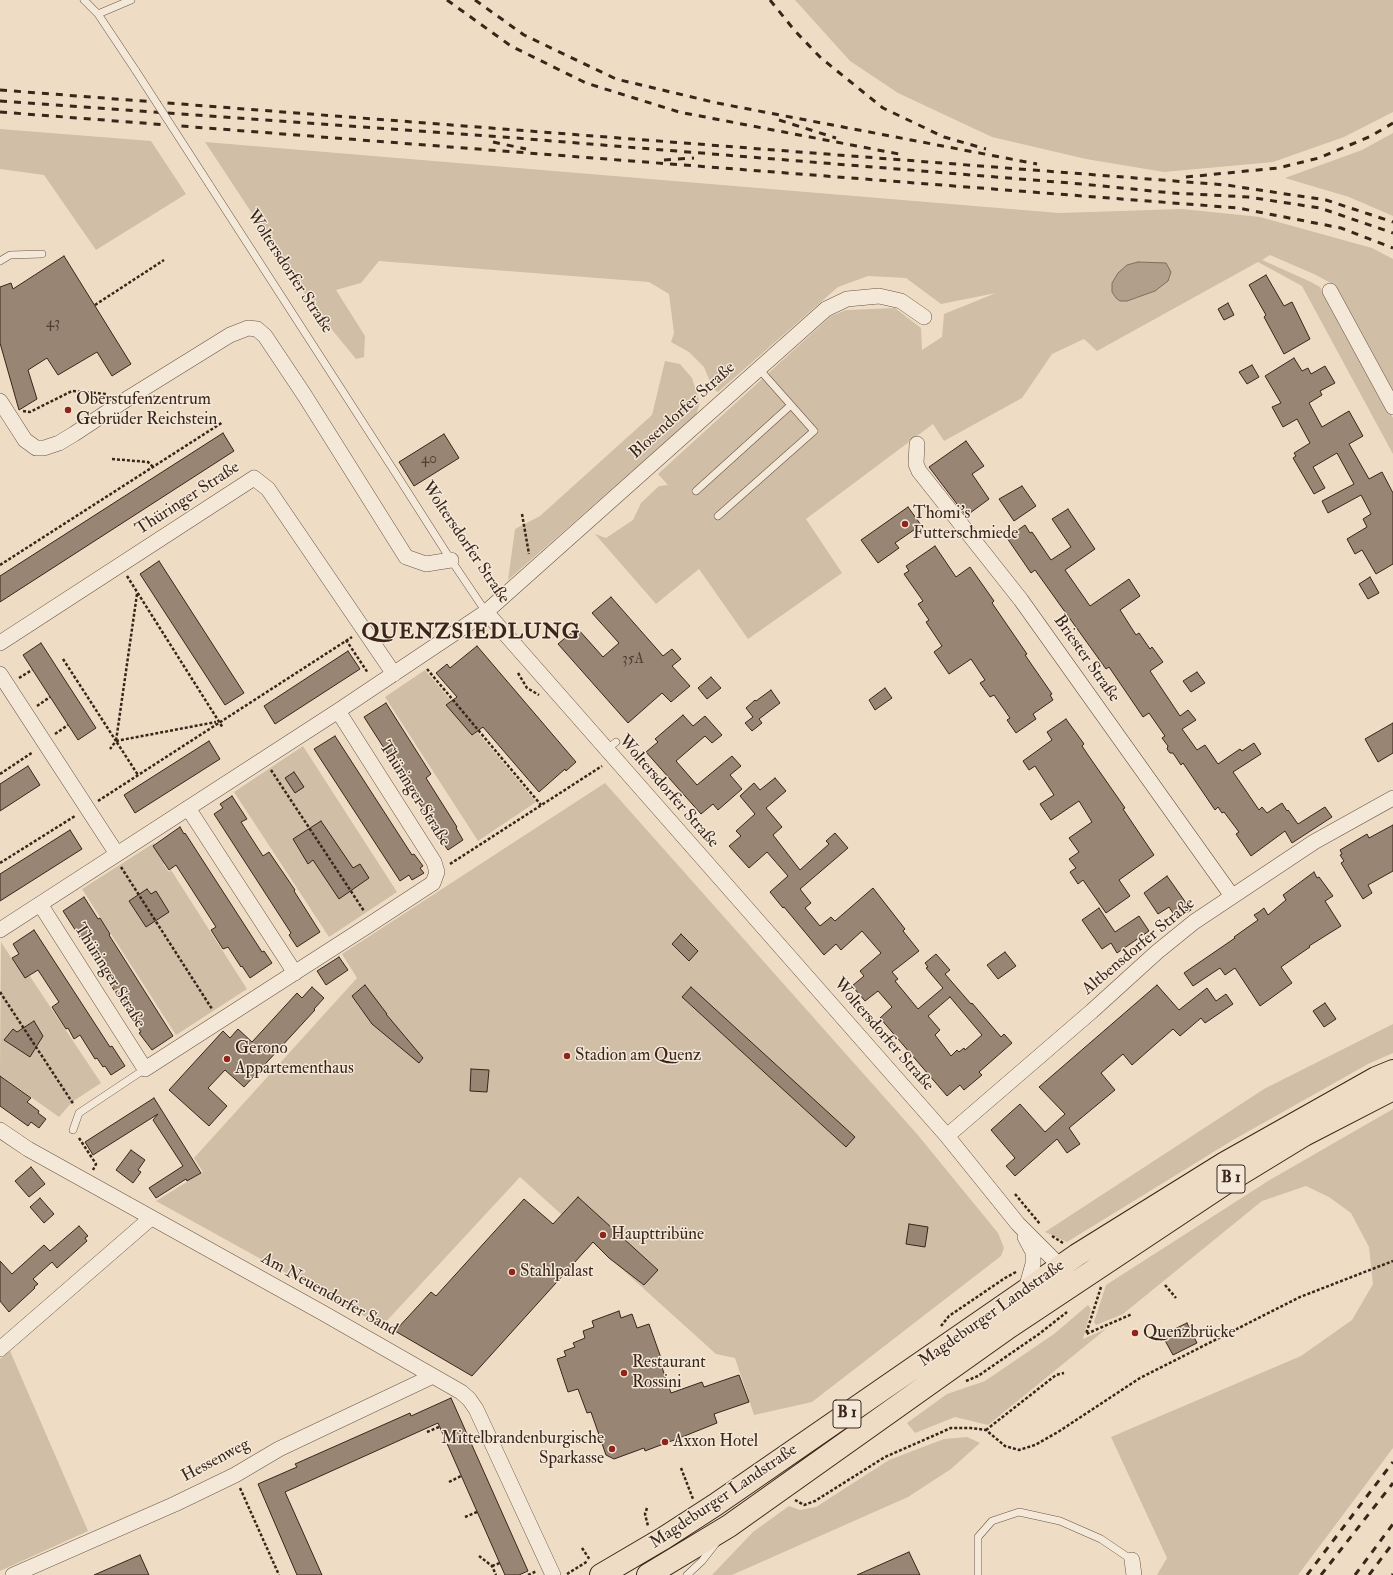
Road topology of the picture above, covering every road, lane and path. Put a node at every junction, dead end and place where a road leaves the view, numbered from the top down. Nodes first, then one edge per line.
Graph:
1 (84, 0) edge
2 (131, 0) edge
3 (98, 14) junction
4 (42, 254) dead end
5 (164, 260) dead end
6 (0, 261) edge
7 (1330, 292) dead end
8 (95, 305) dead end
9 (924, 317) dead end
10 (759, 369) junction
11 (130, 397) junction
12 (791, 405) junction
13 (3, 406) edge
14 (1393, 407) edge
15 (223, 422) dead end
16 (917, 444) dead end
17 (112, 459) dead end
18 (152, 467) junction
19 (696, 491) dead end
20 (522, 514) dead end
21 (718, 516) dead end
22 (451, 560) junction
23 (0, 565) edge
24 (121, 565) junction
25 (532, 572) junction
26 (137, 592) junction
27 (486, 612) junction
28 (363, 630) junction
29 (346, 640) junction
30 (0, 643) edge
31 (418, 658) junction
32 (63, 659) dead end
33 (0, 674) edge
34 (394, 674) junction
35 (376, 685) junction
36 (338, 711) junction
37 (219, 722) junction
38 (223, 728) dead end
39 (116, 741) junction
40 (46, 744) junction
41 (110, 749) dead end
42 (264, 759) junction
43 (602, 766) dead end
44 (0, 774) edge
45 (138, 775) junction
46 (1393, 798) edge
47 (541, 805) junction
48 (88, 808) junction
49 (188, 808) junction
50 (116, 855) junction
51 (0, 864) edge
52 (437, 872) junction
53 (1232, 896) junction
54 (40, 904) junction
55 (372, 923) junction
56 (0, 930) edge
57 (295, 973) junction
58 (0, 992) edge
59 (220, 1021) junction
60 (145, 1069) junction
61 (1393, 1071) edge
62 (1393, 1089) edge
63 (79, 1113) junction
64 (0, 1130) edge
65 (73, 1130) joint
66 (947, 1136) junction
67 (88, 1183) junction
68 (151, 1218) junction
69 (1018, 1224) junction
70 (1393, 1261) edge
71 (1060, 1267) junction
72 (1102, 1282) dead end
73 (1087, 1285) junction
74 (1165, 1286) dead end
75 (1026, 1289) junction
76 (1176, 1298) dead end
77 (1068, 1311) dead end
78 (0, 1350) edge
79 (1064, 1373) dead end
80 (433, 1376) junction
81 (965, 1382) dead end
82 (439, 1427) dead end
83 (986, 1430) junction
84 (427, 1432) dead end
85 (682, 1468) dead end
86 (235, 1475) junction
87 (461, 1476) dead end
88 (449, 1482) dead end
89 (783, 1488) junction
90 (694, 1503) dead end
91 (647, 1508) dead end
92 (477, 1512) dead end
93 (465, 1517) dead end
94 (648, 1526) dead end
95 (729, 1526) junction
96 (582, 1548) dead end
97 (479, 1556) dead end
98 (1132, 1560) joint
99 (500, 1563) dead end
100 (492, 1566) junction
101 (596, 1567) edge
102 (14, 1575) edge
103 (279, 1575) edge
104 (496, 1575) edge
105 (528, 1575) edge
106 (539, 1575) edge
107 (553, 1575) edge
108 (648, 1575) edge
109 (687, 1575) edge
110 (978, 1575) edge
111 (1134, 1575) edge

1 - 3 lane, Woltersdorfer Straße
2 - 3 lane
3 - 22 lane, Woltersdorfer Straße, bridge
4 - 6 lane
5 - 8 path
7 - 14 street
9 - 10 street, Blosendorfer Straße
10 - 12 lane
10 - 25 street, Blosendorfer Straße
11 - 13 path
11 - 13 street
11 - 22 street
12 - 19 lane
12 - 21 lane
15 - 18 path
16 - 53 street, Briester Straße
17 - 18 path
18 - 23 path
20 - 25 path
22 - 27 lane, Woltersdorfer Straße
24 - 26 path
24 - 28 street, Thüringer Straße
24 - 30 street, Thüringer Straße
25 - 27 street, Blosendorfer Straße
26 - 37 path
26 - 39 path
27 - 31 street
27 - 66 street, Woltersdorfer Straße
28 - 29 path
28 - 34 street, Thüringer Straße
29 - 35 path
29 - 37 path
31 - 34 street
31 - 47 path
32 - 39 path
33 - 40 street
34 - 35 street
35 - 36 street
36 - 42 street
36 - 52 street, Thüringer Straße
37 - 38 path
37 - 39 path
37 - 45 path
39 - 41 path
39 - 45 path
40 - 44 path
40 - 48 street
42 - 49 street
42 - 55 path
43 - 47 path
45 - 48 path
46 - 53 street, Altbensdorfer Straße
47 - 52 path
48 - 50 street
48 - 51 path
49 - 50 street
49 - 57 street
50 - 54 street
50 - 59 path
52 - 55 street, Thüringer Straße
53 - 66 street, Altbensdorfer Straße
54 - 56 street
54 - 60 street, Thüringer Straße
55 - 57 street, Thüringer Straße
57 - 59 street, Thüringer Straße
58 - 63 path
59 - 60 street, Thüringer Straße
60 - 63 lane, Thüringer Straße
61 - 71 main road, Magdeburger Landstraße / B 1
62 - 73 main road, Magdeburger Landstraße / B 1
63 - 65 lane
64 - 67 street, Am Neuendorfer Sand
65 - 67 path
66 - 69 street, Woltersdorfer Straße
67 - 68 street, Am Neuendorfer Sand
68 - 78 street
68 - 80 street, Am Neuendorfer Sand
69 - 71 street, Woltersdorfer Straße
69 - 75 street, Woltersdorfer Straße
70 - 83 path
71 - 73 street, Woltersdorfer Straße
71 - 75 main road, Magdeburger Landstraße / B 1
72 - 73 path
73 - 89 main road, Magdeburger Landstraße / B 1
74 - 76 path
75 - 101 main road, Magdeburger Landstraße / B 1
77 - 81 path
79 - 83 path
80 - 86 street, Hessenweg
80 - 107 street, Am Neuendorfer Sand
82 - 84 path
83 - 89 path
85 - 90 path
86 - 102 street, Hessenweg
86 - 103 path
87 - 88 path
89 - 95 main road, Magdeburger Landstraße / B 1
91 - 94 path
92 - 93 path
95 - 108 main road, Magdeburger Landstraße / B 1
95 - 109 lane
96 - 101 path
97 - 100 path
98 - 110 lane
98 - 111 street
99 - 100 path
100 - 104 path
105 - 106 path

